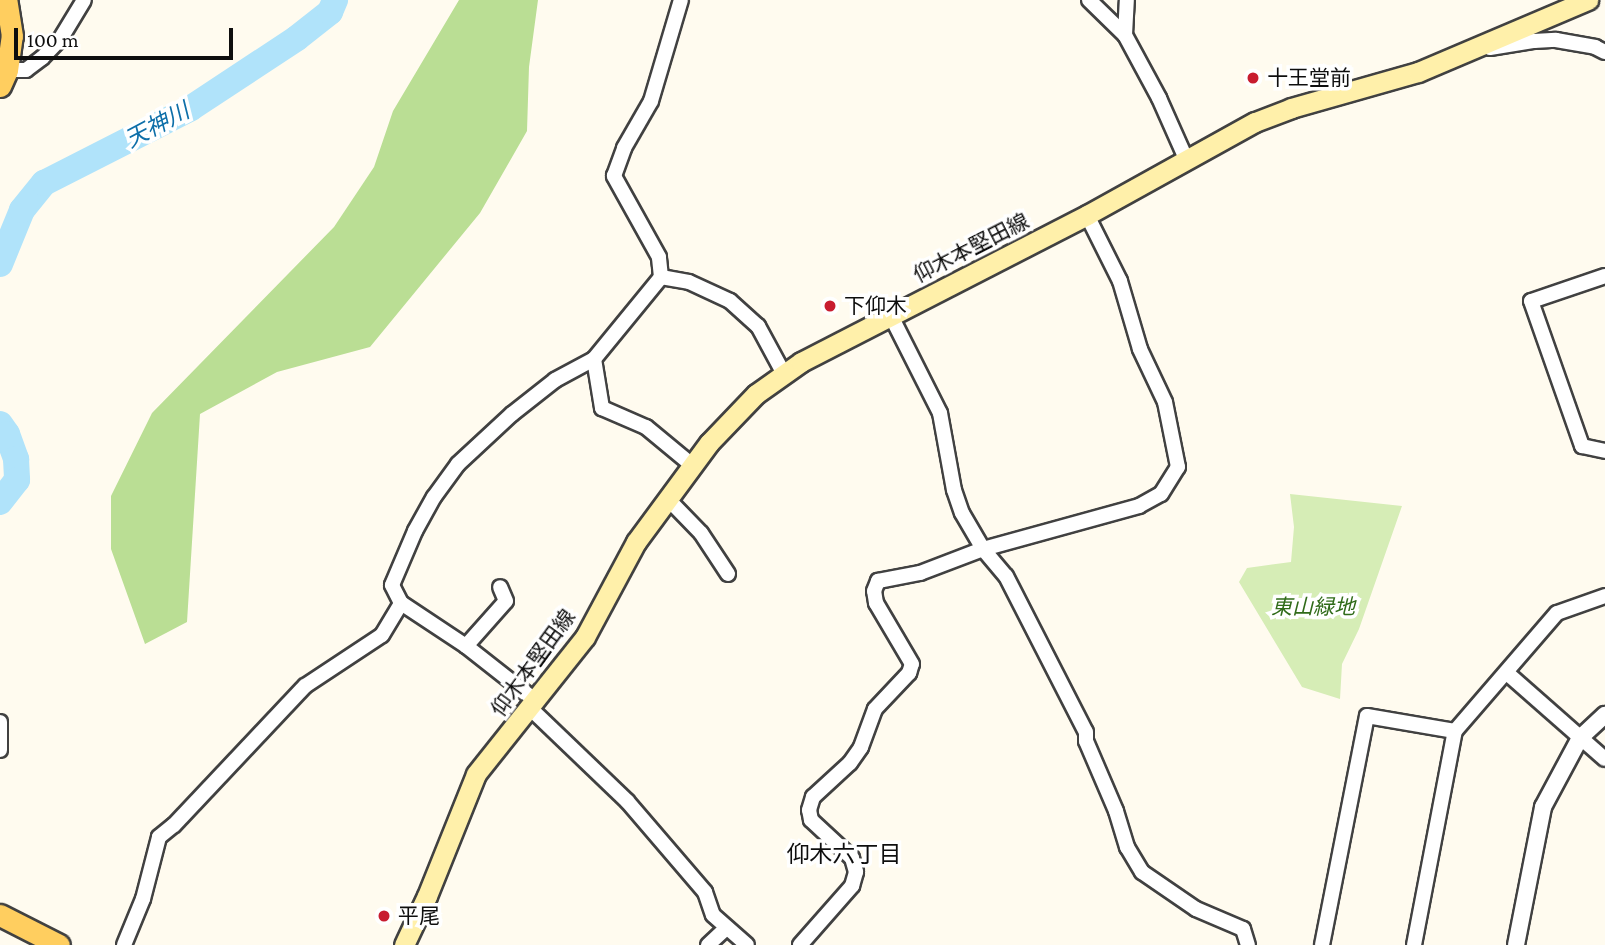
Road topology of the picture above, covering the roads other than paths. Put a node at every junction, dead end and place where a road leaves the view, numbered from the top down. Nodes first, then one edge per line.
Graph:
1 (6, 0) edge
2 (84, 0) edge
3 (681, 0) edge
4 (1089, 0) edge
5 (1127, 0) edge
6 (1588, 0) edge
7 (1125, 35) junction
8 (1475, 51) junction
9 (1605, 52) edge
10 (4, 78) edge
11 (1187, 161) junction
12 (1087, 215) junction
13 (1605, 276) edge
14 (661, 277) junction
15 (890, 314) junction
16 (594, 359) junction
17 (784, 374) junction
18 (1605, 451) edge
19 (692, 465) junction
20 (668, 499) junction
21 (983, 549) junction
22 (729, 574) dead end
23 (500, 587) dead end
24 (1605, 596) edge
25 (401, 603) junction
26 (466, 646) junction
27 (1507, 673) junction
28 (533, 705) junction
29 (1605, 715) edge
30 (0, 722) edge
31 (1455, 731) junction
32 (1580, 738) junction
33 (0, 750) edge
34 (1605, 759) edge
35 (0, 915) edge
36 (725, 929) junction
37 (52, 944) edge
38 (124, 945) edge
39 (404, 945) edge
40 (708, 945) edge
41 (747, 945) edge
42 (800, 945) edge
43 (1248, 945) edge
44 (1321, 945) edge
45 (1414, 945) edge
46 (1516, 945) edge

1 - 10 main road
2 - 10 street
3 - 14 street
4 - 7 street
5 - 7 street
6 - 8 main road, 仰木本堅田線
7 - 11 street
8 - 9 street
8 - 11 main road, 仰木本堅田線
11 - 12 main road, 仰木本堅田線
12 - 15 main road, 仰木本堅田線
12 - 21 street
13 - 18 street
14 - 16 street
14 - 17 street
15 - 17 main road, 仰木本堅田線
15 - 21 street
16 - 19 street
16 - 25 street
17 - 19 main road, 仰木本堅田線
19 - 20 main road, 仰木本堅田線
20 - 22 street
20 - 28 main road, 仰木本堅田線
21 - 42 street
21 - 43 street
23 - 26 street
24 - 27 street
25 - 26 street
25 - 38 street
26 - 28 street
27 - 31 street
27 - 32 street
28 - 36 street
28 - 39 main road, 仰木本堅田線
29 - 32 street
30 - 33 street
31 - 44 street
31 - 45 street
32 - 34 street
32 - 46 street
35 - 37 main road
36 - 40 street
36 - 41 street

